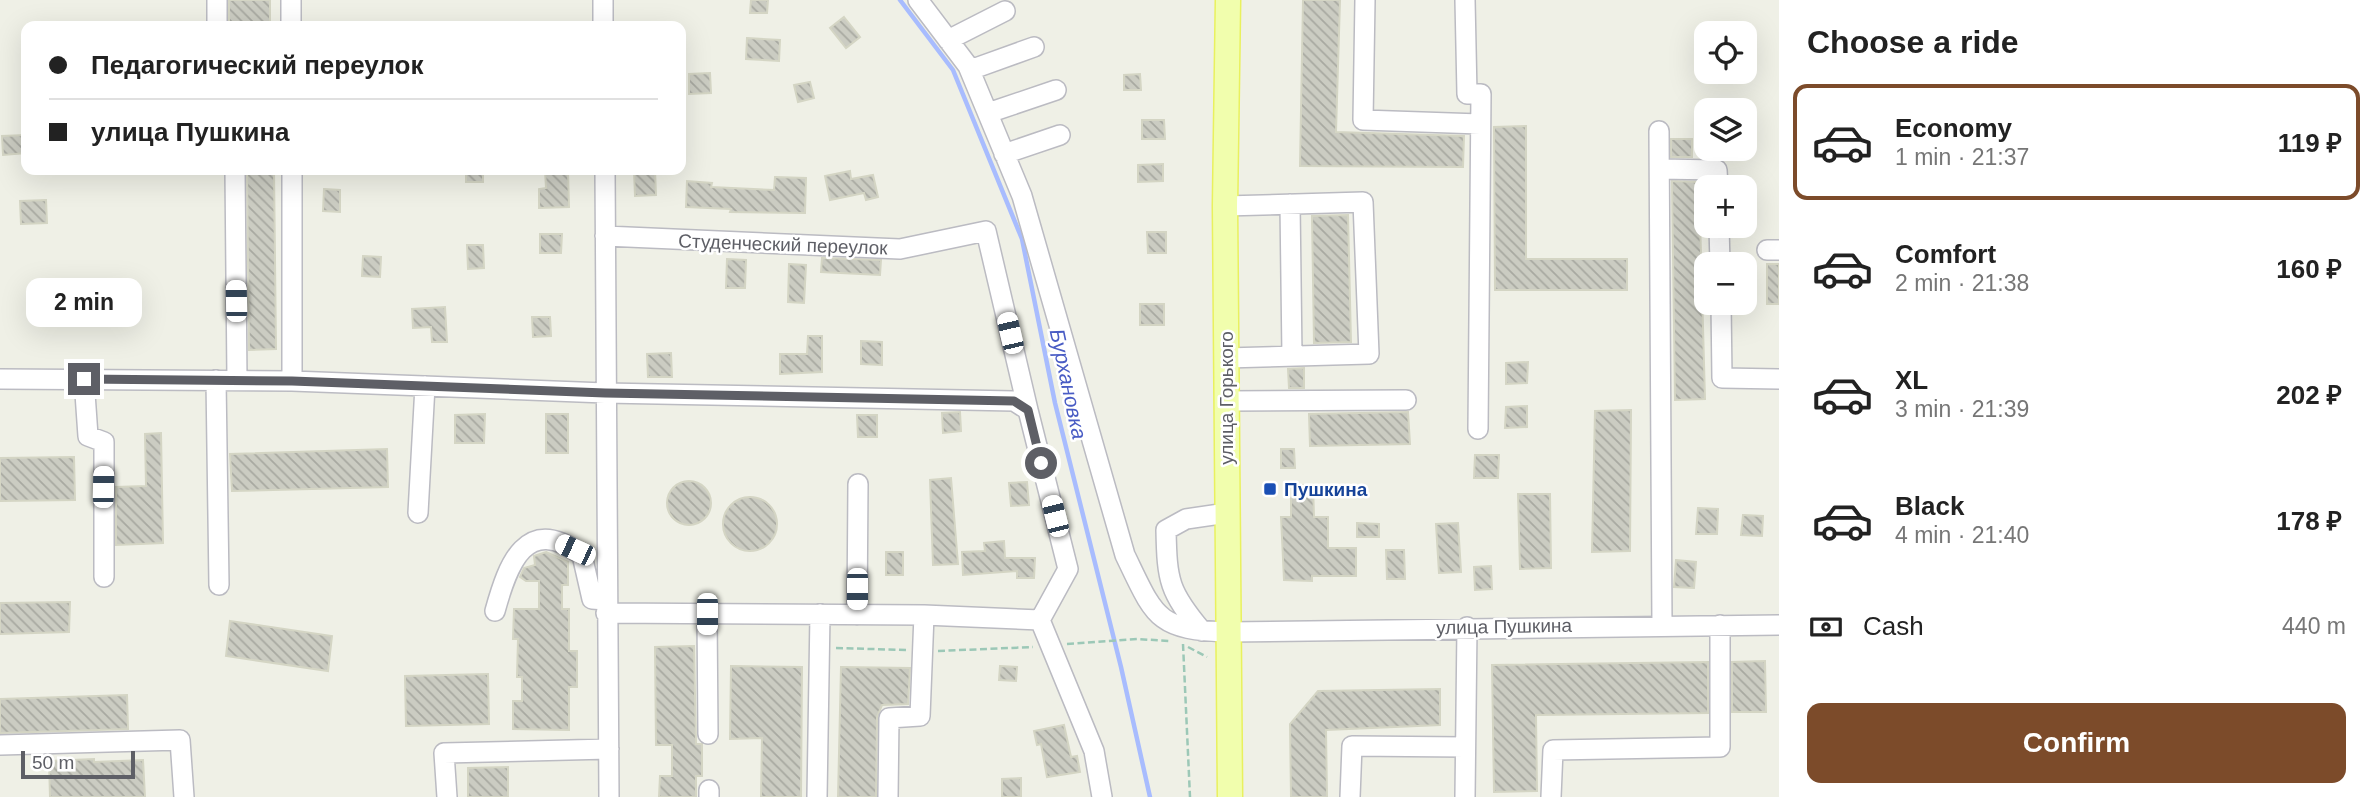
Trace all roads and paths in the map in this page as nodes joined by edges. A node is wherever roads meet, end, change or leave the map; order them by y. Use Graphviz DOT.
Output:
graph roads {
  1 [pos="216,0"];
  2 [pos="291,0"];
  3 [pos="603,0"];
  4 [pos="918,0"];
  5 [pos="1228,0"];
  6 [pos="1365,0"];
  7 [pos="1465,0"];
  8 [pos="1005,11"];
  9 [pos="217,21"];
  10 [pos="291,21"];
  11 [pos="603,21"];
  12 [pos="948,40"];
  13 [pos="1034,47"];
  14 [pos="970,70"];
  15 [pos="1056,90"];
  16 [pos="988,113"];
  17 [pos="1480,124"];
  18 [pos="1659,131"];
  19 [pos="1060,135"];
  20 [pos="1004,154"];
  21 [pos="1660,169"];
  22 [pos="235,175"];
  23 [pos="292,175"];
  24 [pos="605,175"];
  25 [pos="1717,175"];
  26 [pos="1290,204"];
  27 [pos="1224,206"];
  28 [pos="605,236"];
  29 [pos="1721,315"];
  30 [pos="1292,356"];
  31 [pos="1226,358"];
  32 [pos="0,379"];
  33 [pos="84,379"];
  34 [pos="1779,379"];
  35 [pos="216,380"];
  36 [pos="237,380"];
  37 [pos="292,381"];
  38 [pos="425,386"];
  39 [pos="605,393"];
  40 [pos="1406,400"];
  41 [pos="1226,401"];
  42 [pos="1028,410"];
  43 [pos="1478,429"];
  44 [pos="858,484"];
  45 [pos="418,513"];
  46 [pos="1227,513"];
  47 [pos="104,577"];
  48 [pos="219,585"];
  49 [pos="606,606"];
  50 [pos="495,611"];
  51 [pos="707,614"];
  52 [pos="820,614"];
  53 [pos="857,615"];
  54 [pos="924,615"];
  55 [pos="1040,620"];
  56 [pos="1662,625"];
  57 [pos="1720,625"];
  58 [pos="1779,625"];
  59 [pos="1467,627"];
  60 [pos="1202,631"];
  61 [pos="1228,632"];
  62 [pos="1170,642"];
  63 [pos="1051,645"];
  64 [pos="819,647"];
  65 [pos="922,650"];
  66 [pos="1208,657"];
  67 [pos="708,734"];
  68 [pos="0,745"];
  69 [pos="1465,747"];
  70 [pos="608,749"];
  71 [pos="184,797"];
  72 [pos="447,797"];
  73 [pos="609,797"];
  74 [pos="817,797"];
  75 [pos="888,797"];
  76 [pos="1102,797"];
  77 [pos="1190,797"];
  78 [pos="1230,797"];
  79 [pos="1350,797"];
  80 [pos="1465,797"];
  81 [pos="1551,797"];
  1 -- 9 [label="street"];
  2 -- 10 [label="street"];
  3 -- 11 [label="street"];
  4 -- 12 [label="street, улица Пушкина"];
  5 -- 27 [label="main road, улица Горького"];
  6 -- 17 [label="street"];
  7 -- 17 [label="street"];
  8 -- 12 [label="street"];
  12 -- 14 [label="street, улица Пушкина"];
  13 -- 14 [label="street"];
  14 -- 16 [label="street, улица Пушкина"];
  15 -- 16 [label="street"];
  16 -- 20 [label="street, улица Пушкина"];
  17 -- 43 [label="street"];
  18 -- 21 [label="street"];
  19 -- 20 [label="street"];
  20 -- 60 [label="street, улица Пушкина"];
  21 -- 25 [label="street"];
  21 -- 56 [label="street"];
  22 -- 36 [label="street"];
  23 -- 37 [label="street"];
  24 -- 28 [label="street"];
  26 -- 27 [label="street"];
  26 -- 30 [label="street"];
  26 -- 30 [label="street"];
  27 -- 31 [label="main road, улица Горького"];
  28 -- 39 [label="street"];
  28 -- 42 [label="street, Студенческий переулок"];
  29 -- 34 [label="street"];
  30 -- 31 [label="street"];
  31 -- 41 [label="main road, улица Горького"];
  32 -- 33 [label="street"];
  33 -- 35 [label="street"];
  33 -- 47 [label="street"];
  35 -- 36 [label="street"];
  35 -- 48 [label="street"];
  36 -- 37 [label="street"];
  37 -- 38 [label="street"];
  38 -- 39 [label="street"];
  38 -- 45 [label="street"];
  39 -- 42 [label="street"];
  39 -- 49 [label="street"];
  40 -- 41 [label="street"];
  41 -- 46 [label="main road, улица Горького"];
  42 -- 55 [label="street"];
  44 -- 53 [label="street"];
  46 -- 60 [label="street"];
  46 -- 61 [label="main road, улица Горького"];
  49 -- 50 [label="street"];
  49 -- 51 [label="street"];
  49 -- 70 [label="street"];
  51 -- 52 [label="street"];
  51 -- 67 [label="street"];
  52 -- 53 [label="street"];
  52 -- 64 [label="street"];
  53 -- 54 [label="street"];
  54 -- 55 [label="street"];
  54 -- 65 [label="street"];
  55 -- 63 [label="street"];
  56 -- 57 [label="street, улица Пушкина"];
  56 -- 59 [label="street, улица Пушкина"];
  57 -- 58 [label="street, улица Пушкина"];
  57 -- 81 [label="street"];
  59 -- 61 [label="street, улица Пушкина"];
  59 -- 69 [label="street"];
  60 -- 61 [label="street, улица Пушкина"];
  61 -- 78 [label="main road, улица Горького"];
  62 -- 63 [label="path"];
  63 -- 65 [label="path"];
  63 -- 76 [label="street"];
  64 -- 65 [label="path"];
  64 -- 74 [label="street"];
  65 -- 75 [label="street"];
  66 -- 77 [label="path"];
  68 -- 71 [label="street"];
  69 -- 79 [label="street"];
  69 -- 80 [label="street"];
  70 -- 72 [label="street"];
  70 -- 73 [label="street"];
}
